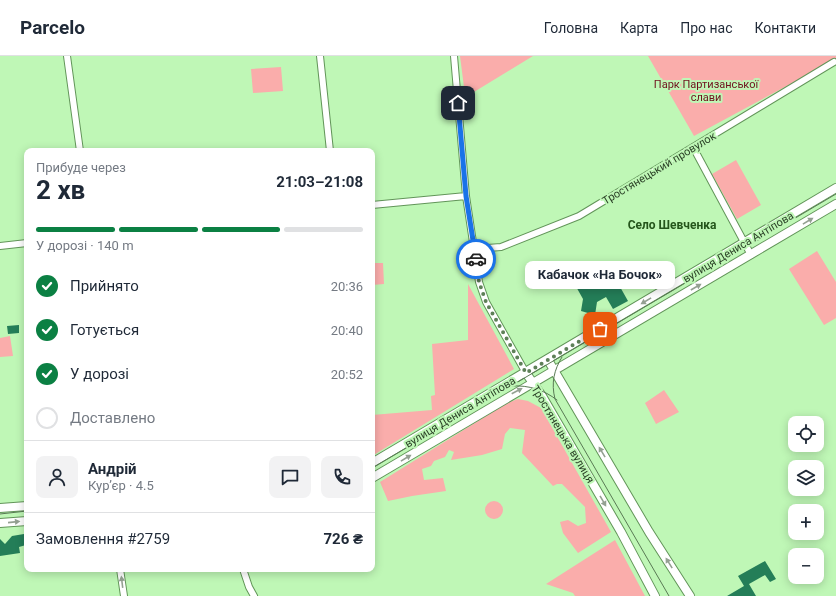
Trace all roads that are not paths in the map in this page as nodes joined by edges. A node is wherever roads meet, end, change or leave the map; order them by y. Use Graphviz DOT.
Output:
graph roads {
  1 [pos="67,56"];
  2 [pos="320,56"];
  3 [pos="454,56"];
  4 [pos="834,62"];
  5 [pos="693,147"];
  6 [pos="80,148"];
  7 [pos="330,148"];
  8 [pos="836,188"];
  9 [pos="466,196"];
  10 [pos="836,204"];
  11 [pos="375,205"];
  12 [pos="24,243"];
  13 [pos="745,243"];
  14 [pos="0,246"];
  15 [pos="474,249"];
  16 [pos="752,255"];
  17 [pos="548,360"];
  18 [pos="554,371"];
  19 [pos="526,373"];
  20 [pos="533,383"];
  21 [pos="375,461"];
  22 [pos="375,476"];
  23 [pos="24,506"];
  24 [pos="0,508"];
  25 [pos="24,520"];
  26 [pos="0,523"];
  27 [pos="120,572"];
  28 [pos="244,572"];
  29 [pos="124,596"];
  30 [pos="254,596"];
  31 [pos="655,596"];
  32 [pos="690,596"];
  1 -- 6 [label="street"];
  2 -- 7 [label="street"];
  3 -- 9 [label="street, Тростянецька вулиця"];
  4 -- 5 [label="street, Тростянецький провулок"];
  5 -- 13 [label="street"];
  5 -- 15 [label="street, Тростянецький провулок"];
  8 -- 13 [label="street, вулиця Дениса Антіпова"];
  9 -- 11 [label="street"];
  9 -- 15 [label="street, Тростянецька вулиця"];
  16 -- 10 [label="street, вулиця Дениса Антіпова, one-way"];
  12 -- 14 [label="street"];
  13 -- 16 [label="street"];
  13 -- 17 [label="street, вулиця Дениса Антіпова, one-way"];
  15 -- 19 [label="street, Тростянецька вулиця"];
  18 -- 16 [label="street, вулиця Дениса Антіпова, one-way"];
  17 -- 18 [label="street"];
  17 -- 19 [label="street, вулиця Дениса Антіпова"];
  18 -- 20 [label="street, вулиця Дениса Антіпова"];
  32 -- 18 [label="street, one-way"];
  19 -- 20 [label="street, Тростянецька вулиця"];
  19 -- 21 [label="street, вулиця Дениса Антіпова"];
  22 -- 20 [label="street, вулиця Дениса Антіпова, one-way"];
  20 -- 31 [label="street, Тростянецька вулиця, one-way"];
  23 -- 24 [label="street"];
  26 -- 25 [label="street, one-way"];
  29 -- 27 [label="street, one-way"];
  28 -- 30 [label="street"];
}
